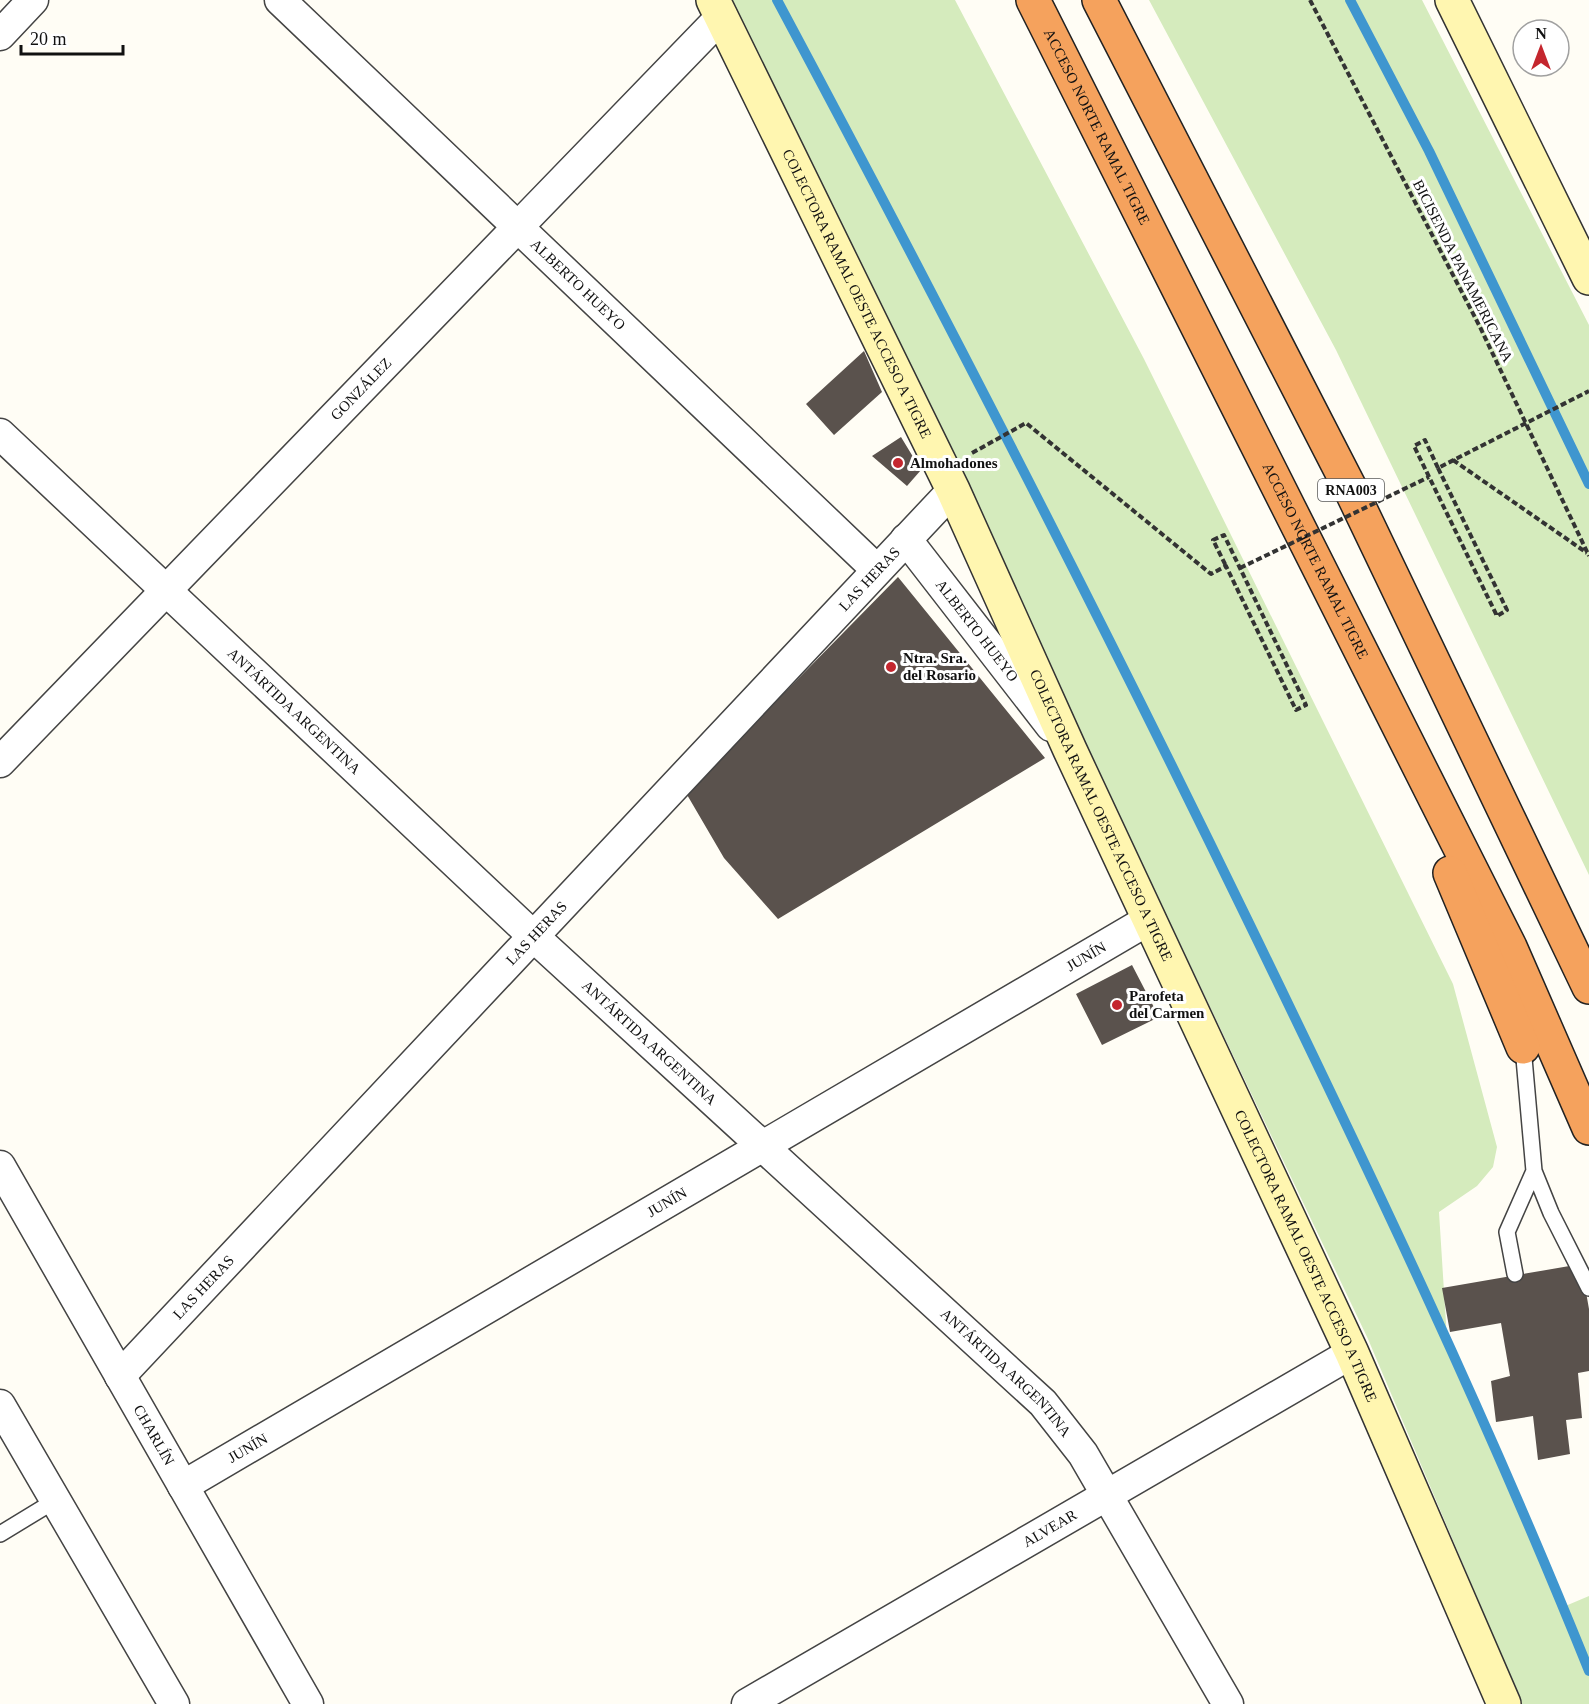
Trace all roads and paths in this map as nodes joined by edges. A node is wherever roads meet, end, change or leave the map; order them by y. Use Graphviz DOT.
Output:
graph roads {
  1 [pos="33,0"];
  2 [pos="280,0"];
  3 [pos="1033,0"];
  4 [pos="1099,0"];
  5 [pos="1310,0"];
  6 [pos="1452,0"];
  7 [pos="718,8"];
  8 [pos="0,35"];
  9 [pos="519,227"];
  10 [pos="1589,278"];
  11 [pos="1589,391"];
  12 [pos="1526,423"];
  13 [pos="0,434"];
  14 [pos="993,441"];
  15 [pos="1453,460"];
  16 [pos="1438,468"];
  17 [pos="1429,477"];
  18 [pos="953,490"];
  19 [pos="906,538"];
  20 [pos="1588,555"];
  21 [pos="1317,565"];
  22 [pos="1226,566"];
  23 [pos="1240,567"];
  24 [pos="877,570"];
  25 [pos="166,590"];
  26 [pos="1070,750"];
  27 [pos="0,762"];
  28 [pos="1150,919"];
  29 [pos="1565,934"];
  30 [pos="533,936"];
  31 [pos="1589,969"];
  32 [pos="1589,987"];
  33 [pos="1523,1047"];
  34 [pos="1589,1128"];
  35 [pos="762,1146"];
  36 [pos="0,1166"];
  37 [pos="1534,1171"];
  38 [pos="1515,1274"];
  39 [pos="1589,1288"];
  40 [pos="1352,1353"];
  41 [pos="120,1376"];
  42 [pos="0,1405"];
  43 [pos="183,1486"];
  44 [pos="1107,1495"];
  45 [pos="56,1500"];
  46 [pos="0,1534"];
  47 [pos="174,1704"];
  48 [pos="308,1704"];
  49 [pos="747,1704"];
  50 [pos="1228,1704"];
  51 [pos="1504,1704"];
  1 -- 8 [label="street"];
  2 -- 9 [label="street, ALBERTO HUEYO"];
  3 -- 21 [label="highway, ACCESO NORTE RAMAL TIGRE"];
  4 -- 29 [label="highway, RNA003"];
  5 -- 12 [label="path, BICISENDA PANAMERICANA"];
  6 -- 10 [label="street"];
  7 -- 9 [label="street, GONZÁLEZ"];
  7 -- 18 [label="street, COLECTORA RAMAL OESTE ACCESO A TIGRE"];
  9 -- 24 [label="street, ALBERTO HUEYO"];
  9 -- 25 [label="street, GONZÁLEZ"];
  11 -- 12 [label="path"];
  12 -- 15 [label="path"];
  12 -- 20 [label="path, BICISENDA PANAMERICANA"];
  13 -- 25 [label="street, ANTÁRTIDA ARGENTINA"];
  14 -- 22 [label="path"];
  15 -- 16 [label="path"];
  15 -- 20 [label="path"];
  16 -- 17 [label="path"];
  16 -- 17 [label="path"];
  17 -- 23 [label="path, bridge"];
  18 -- 19 [label="street, LAS HERAS"];
  18 -- 26 [label="street, COLECTORA RAMAL OESTE ACCESO A TIGRE"];
  19 -- 24 [label="street, LAS HERAS"];
  19 -- 26 [label="street, ALBERTO HUEYO"];
  21 -- 33 [label="highway"];
  21 -- 34 [label="highway, ACCESO NORTE RAMAL TIGRE"];
  22 -- 23 [label="path"];
  22 -- 23 [label="path"];
  24 -- 30 [label="street, LAS HERAS"];
  25 -- 27 [label="street, GONZÁLEZ"];
  25 -- 30 [label="street, ANTÁRTIDA ARGENTINA"];
  26 -- 28 [label="street, COLECTORA RAMAL OESTE ACCESO A TIGRE"];
  28 -- 35 [label="street, JUNÍN"];
  28 -- 40 [label="street, COLECTORA RAMAL OESTE ACCESO A TIGRE"];
  29 -- 31 [label="highway"];
  29 -- 32 [label="highway, RNA003"];
  30 -- 35 [label="street, ANTÁRTIDA ARGENTINA"];
  30 -- 41 [label="street, LAS HERAS"];
  33 -- 37 [label="lane"];
  35 -- 43 [label="street, JUNÍN"];
  35 -- 44 [label="street, ANTÁRTIDA ARGENTINA"];
  36 -- 41 [label="street, CHARLÍN"];
  37 -- 38 [label="lane"];
  37 -- 39 [label="lane"];
  40 -- 44 [label="street, ALVEAR"];
  40 -- 51 [label="street, COLECTORA RAMAL OESTE ACCESO A TIGRE"];
  41 -- 43 [label="street, CHARLÍN"];
  42 -- 45 [label="street"];
  43 -- 48 [label="street, CHARLÍN"];
  44 -- 49 [label="street, ALVEAR"];
  44 -- 50 [label="street, ANTÁRTIDA ARGENTINA"];
  45 -- 46 [label="lane"];
  45 -- 47 [label="street"];
}
